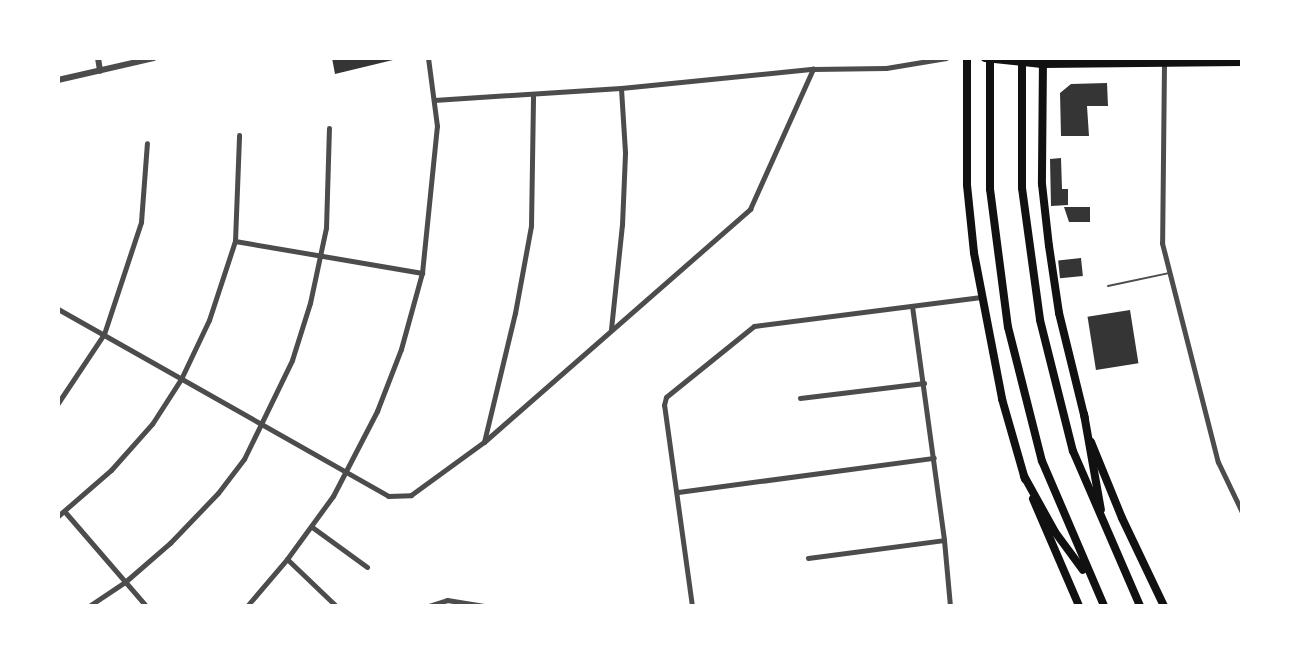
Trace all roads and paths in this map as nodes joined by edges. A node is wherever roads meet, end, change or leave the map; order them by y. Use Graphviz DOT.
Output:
graph roads {
  1 [pos="98,58"];
  2 [pos="154,58"];
  3 [pos="428,58"];
  4 [pos="946,58"];
  5 [pos="967,58"];
  6 [pos="988,59"];
  7 [pos="1022,61"];
  8 [pos="1042,61"];
  9 [pos="122,62"];
  10 [pos="1242,62"];
  11 [pos="1164,63"];
  12 [pos="813,69"];
  13 [pos="100,71"];
  14 [pos="58,80"];
  15 [pos="621,88"];
  16 [pos="532,95"];
  17 [pos="434,100"];
  18 [pos="329,128"];
  19 [pos="239,135"];
  20 [pos="1241,135"];
  21 [pos="147,143"];
  22 [pos="1241,201"];
  23 [pos="235,241"];
  24 [pos="321,258"];
  25 [pos="422,273"];
  26 [pos="1169,273"];
  27 [pos="1108,286"];
  28 [pos="981,297"];
  29 [pos="912,306"];
  30 [pos="58,309"];
  31 [pos="611,330"];
  32 [pos="104,334"];
  33 [pos="181,379"];
  34 [pos="924,383"];
  35 [pos="800,398"];
  36 [pos="58,403"];
  37 [pos="1084,414"];
  38 [pos="261,424"];
  39 [pos="484,442"];
  40 [pos="934,458"];
  41 [pos="348,470"];
  42 [pos="1024,476"];
  43 [pos="678,492"];
  44 [pos="65,512"];
  45 [pos="1242,512"];
  46 [pos="58,516"];
  47 [pos="312,527"];
  48 [pos="1104,529"];
  49 [pos="944,540"];
  50 [pos="808,558"];
  51 [pos="287,559"];
  52 [pos="367,567"];
  53 [pos="125,582"];
  54 [pos="1094,584"];
  55 [pos="251,604"];
  56 [pos="90,606"];
  57 [pos="146,606"];
  58 [pos="336,606"];
  59 [pos="429,606"];
  60 [pos="483,606"];
  61 [pos="692,606"];
  62 [pos="950,606"];
  63 [pos="1079,606"];
  64 [pos="1104,606"];
  65 [pos="1140,606"];
  66 [pos="1164,606"];
  1 -- 13 [label="street"];
  2 -- 9 [label="street"];
  3 -- 17 [label="street"];
  4 -- 12 [label="street"];
  5 -- 28 [label="main road"];
  6 -- 7 [label="main road"];
  6 -- 54 [label="highway"];
  7 -- 8 [label="main road"];
  7 -- 48 [label="highway"];
  8 -- 11 [label="main road"];
  8 -- 37 [label="main road"];
  9 -- 13 [label="street"];
  10 -- 11 [label="main road"];
  11 -- 26 [label="street"];
  12 -- 15 [label="street"];
  12 -- 31 [label="street"];
  13 -- 14 [label="street"];
  15 -- 16 [label="street"];
  15 -- 31 [label="street"];
  16 -- 17 [label="street"];
  16 -- 39 [label="street"];
  17 -- 25 [label="street"];
  18 -- 24 [label="street"];
  19 -- 23 [label="street"];
  20 -- 22 [label="street"];
  21 -- 32 [label="street"];
  23 -- 24 [label="street"];
  23 -- 33 [label="street"];
  24 -- 25 [label="street"];
  24 -- 38 [label="street"];
  25 -- 41 [label="street"];
  26 -- 27 [label="lane"];
  26 -- 45 [label="street"];
  28 -- 29 [label="street"];
  28 -- 42 [label="main road"];
  29 -- 34 [label="street"];
  29 -- 43 [label="street"];
  30 -- 32 [label="street"];
  31 -- 39 [label="street"];
  32 -- 33 [label="street"];
  32 -- 36 [label="street"];
  33 -- 38 [label="street"];
  33 -- 44 [label="street"];
  34 -- 35 [label="street"];
  34 -- 40 [label="street"];
  37 -- 48 [label="highway"];
  37 -- 66 [label="main road"];
  38 -- 41 [label="street"];
  38 -- 53 [label="street"];
  39 -- 41 [label="street"];
  40 -- 43 [label="street"];
  40 -- 49 [label="street"];
  41 -- 47 [label="street"];
  42 -- 54 [label="highway"];
  42 -- 63 [label="main road"];
  43 -- 61 [label="street"];
  44 -- 46 [label="street"];
  44 -- 53 [label="street"];
  47 -- 51 [label="street"];
  47 -- 52 [label="street"];
  48 -- 65 [label="highway"];
  49 -- 50 [label="street"];
  49 -- 62 [label="street"];
  51 -- 55 [label="street"];
  51 -- 58 [label="street"];
  53 -- 56 [label="street"];
  53 -- 57 [label="street"];
  54 -- 64 [label="highway"];
  59 -- 60 [label="street"];
}
